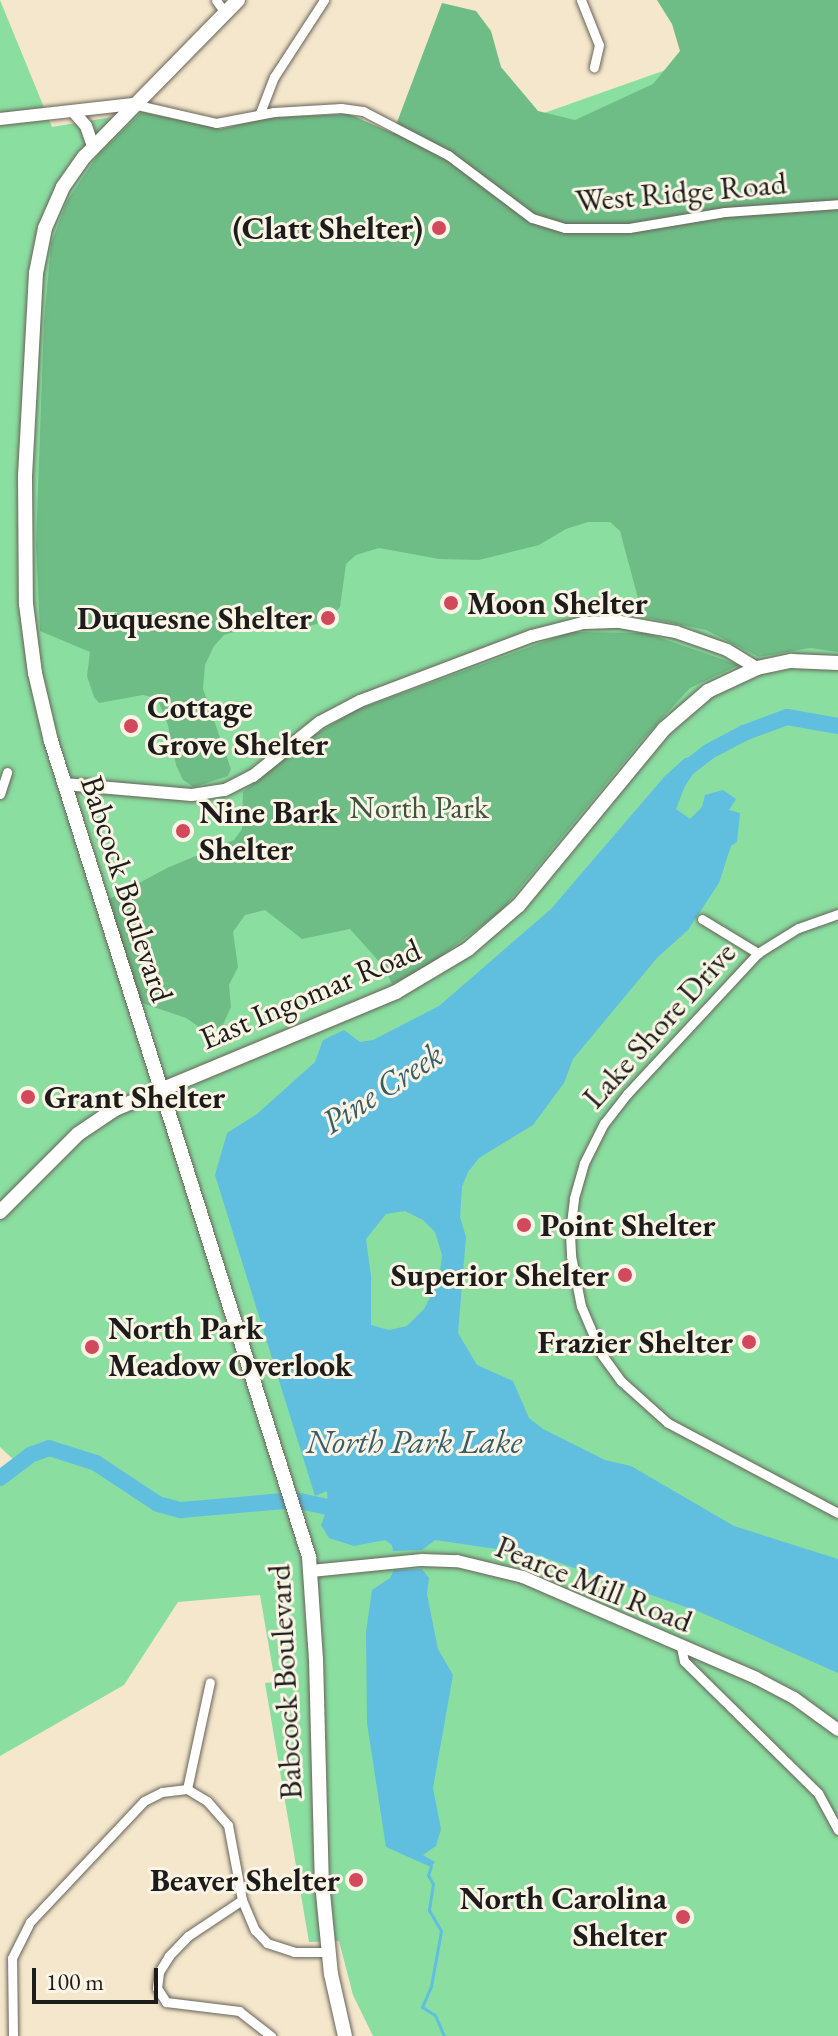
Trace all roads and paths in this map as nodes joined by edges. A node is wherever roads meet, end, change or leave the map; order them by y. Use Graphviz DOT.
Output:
graph roads {
  1 [pos="216,0"];
  2 [pos="324,0"];
  3 [pos="581,0"];
  4 [pos="232,4"];
  5 [pos="594,67"];
  6 [pos="133,104"];
  7 [pos="73,111"];
  8 [pos="260,113"];
  9 [pos="0,119"];
  10 [pos="93,146"];
  11 [pos="838,204"];
  12 [pos="838,663"];
  13 [pos="757,668"];
  14 [pos="7,772"];
  15 [pos="64,784"];
  16 [pos="0,794"];
  17 [pos="838,914"];
  18 [pos="702,919"];
  19 [pos="758,953"];
  20 [pos="161,1089"];
  21 [pos="0,1212"];
  22 [pos="838,1513"];
  23 [pos="311,1571"];
  24 [pos="681,1647"];
  25 [pos="210,1682"];
  26 [pos="838,1730"];
  27 [pos="187,1789"];
  28 [pos="838,1830"];
  29 [pos="242,1900"];
  30 [pos="328,1952"];
  31 [pos="6,1985"];
  32 [pos="13,2036"];
  33 [pos="271,2036"];
  34 [pos="345,2036"];
  1 -- 4 [label="street"];
  2 -- 8 [label="street"];
  3 -- 5 [label="street"];
  4 -- 6 [label="main road, Babcock Boulevard"];
  6 -- 7 [label="street"];
  6 -- 8 [label="street, West Ridge Road"];
  6 -- 10 [label="main road, Babcock Boulevard"];
  7 -- 9 [label="street"];
  7 -- 10 [label="street"];
  8 -- 11 [label="street, West Ridge Road"];
  10 -- 15 [label="main road, Babcock Boulevard"];
  12 -- 13 [label="main road, East Ingomar Road"];
  13 -- 15 [label="street"];
  13 -- 20 [label="main road, East Ingomar Road"];
  14 -- 16 [label="street"];
  15 -- 20 [label="main road, Babcock Boulevard"];
  17 -- 19 [label="street, Lake Shore Drive"];
  18 -- 19 [label="street"];
  19 -- 22 [label="street, Lake Shore Drive"];
  20 -- 21 [label="main road, East Ingomar Road"];
  20 -- 23 [label="main road, Babcock Boulevard"];
  23 -- 24 [label="street, Pearce Mill Road"];
  23 -- 30 [label="main road, Babcock Boulevard"];
  24 -- 26 [label="street, Pearce Mill Road"];
  24 -- 28 [label="street"];
  25 -- 27 [label="street"];
  27 -- 29 [label="street"];
  27 -- 31 [label="street"];
  29 -- 30 [label="street"];
  29 -- 33 [label="street"];
  30 -- 34 [label="main road, Babcock Boulevard"];
  31 -- 32 [label="street"];
}
